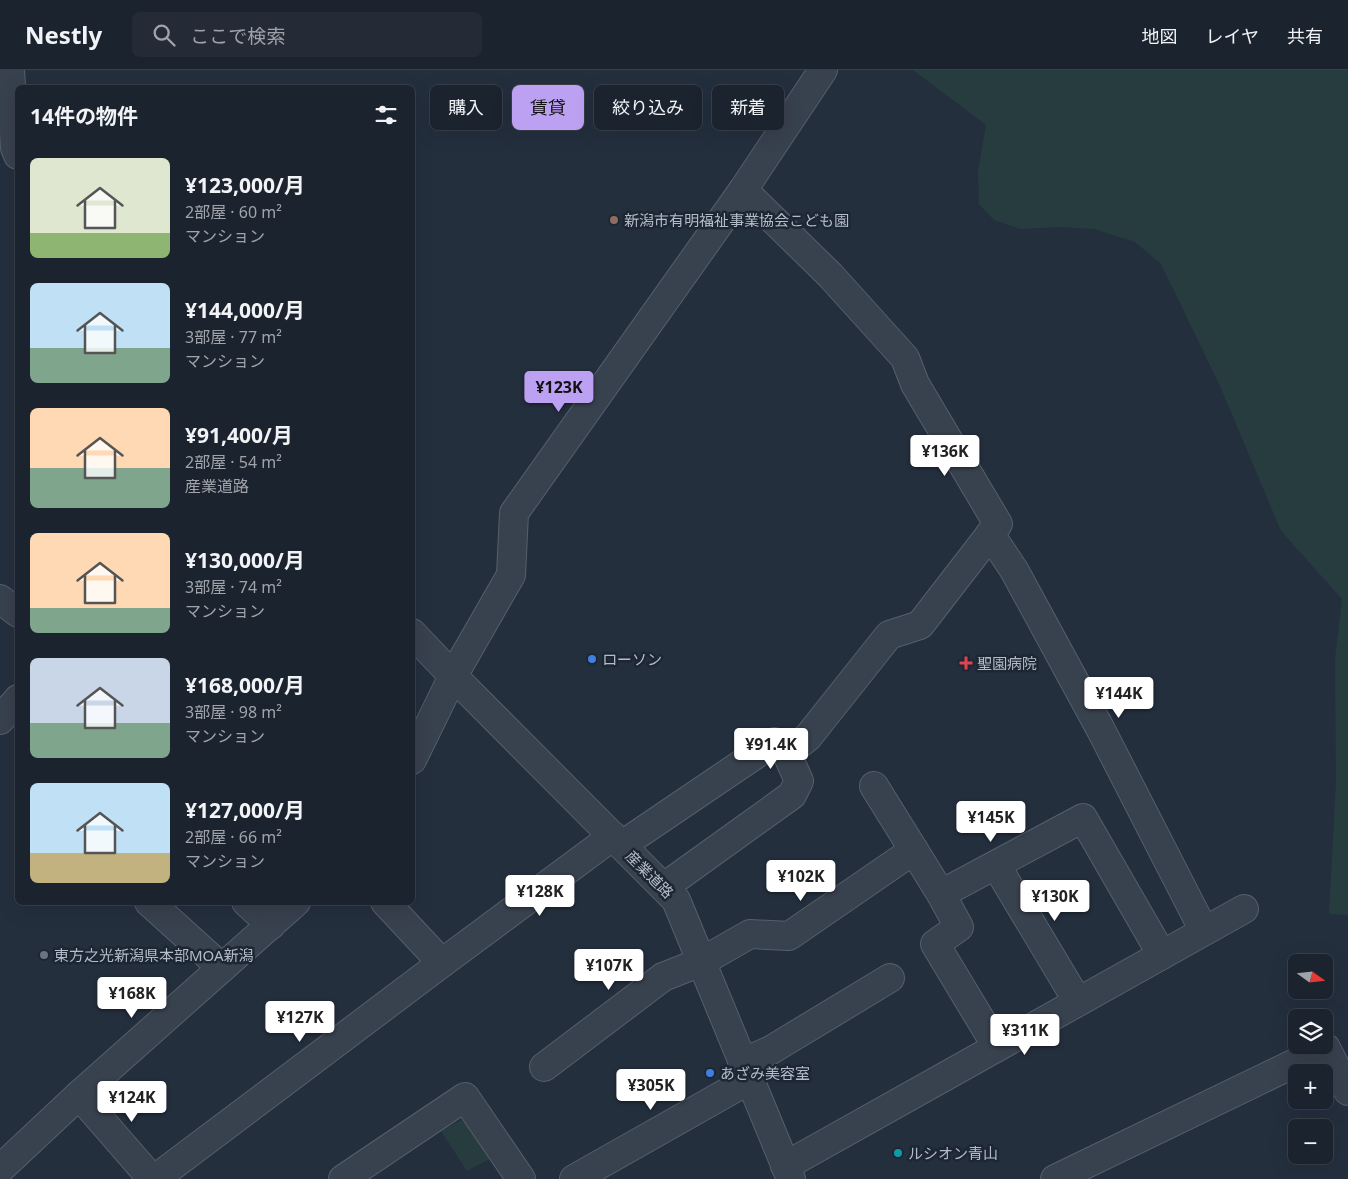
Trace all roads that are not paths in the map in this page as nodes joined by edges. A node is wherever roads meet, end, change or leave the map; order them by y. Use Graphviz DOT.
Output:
graph roads {
  1 [pos="10,70"];
  2 [pos="823,70"];
  3 [pos="15,148"];
  4 [pos="743,190"];
  5 [pos="990,534"];
  6 [pos="0,599"];
  7 [pos="15,611"];
  8 [pos="415,636"];
  9 [pos="453,676"];
  10 [pos="15,702"];
  11 [pos="0,720"];
  12 [pos="415,754"];
  13 [pos="787,754"];
  14 [pos="874,786"];
  15 [pos="617,841"];
  16 [pos="914,850"];
  17 [pos="996,864"];
  18 [pos="664,887"];
  19 [pos="940,894"];
  20 [pos="152,905"];
  21 [pos="249,905"];
  22 [pos="293,905"];
  23 [pos="388,905"];
  24 [pos="1244,909"];
  25 [pos="270,925"];
  26 [pos="1204,931"];
  27 [pos="1162,955"];
  28 [pos="701,962"];
  29 [pos="442,963"];
  30 [pos="222,968"];
  31 [pos="890,978"];
  32 [pos="1078,1002"];
  33 [pos="997,1047"];
  34 [pos="544,1067"];
  35 [pos="746,1072"];
  36 [pos="1348,1091"];
  37 [pos="79,1095"];
  38 [pos="0,1170"];
  39 [pos="788,1172"];
  40 [pos="154,1179"];
  41 [pos="343,1179"];
  42 [pos="521,1179"];
  43 [pos="574,1179"];
  44 [pos="1055,1179"];
  1 -- 3 [label="street"];
  2 -- 4 [label="street"];
  4 -- 5 [label="street"];
  4 -- 9 [label="street"];
  5 -- 13 [label="street"];
  5 -- 26 [label="street"];
  6 -- 7 [label="street"];
  8 -- 9 [label="street, 産業道路"];
  9 -- 12 [label="street"];
  9 -- 15 [label="street, 産業道路"];
  10 -- 11 [label="street"];
  13 -- 15 [label="street"];
  13 -- 18 [label="street"];
  14 -- 16 [label="street"];
  15 -- 18 [label="street, 産業道路"];
  15 -- 29 [label="street"];
  16 -- 19 [label="street"];
  16 -- 28 [label="street"];
  17 -- 19 [label="street"];
  17 -- 27 [label="street"];
  17 -- 32 [label="street"];
  18 -- 28 [label="street, 産業道路"];
  19 -- 33 [label="street"];
  20 -- 30 [label="street"];
  21 -- 25 [label="street"];
  22 -- 25 [label="street"];
  23 -- 29 [label="street"];
  24 -- 26 [label="street"];
  25 -- 30 [label="street"];
  26 -- 27 [label="street"];
  27 -- 32 [label="street"];
  28 -- 34 [label="street"];
  28 -- 35 [label="street, 産業道路"];
  29 -- 40 [label="street"];
  30 -- 37 [label="street"];
  31 -- 35 [label="street"];
  32 -- 33 [label="street"];
  33 -- 39 [label="street"];
  35 -- 39 [label="street, 産業道路"];
  35 -- 43 [label="street"];
  36 -- 44 [label="street"];
  37 -- 38 [label="street"];
  37 -- 40 [label="street"];
  41 -- 42 [label="street"];
}
